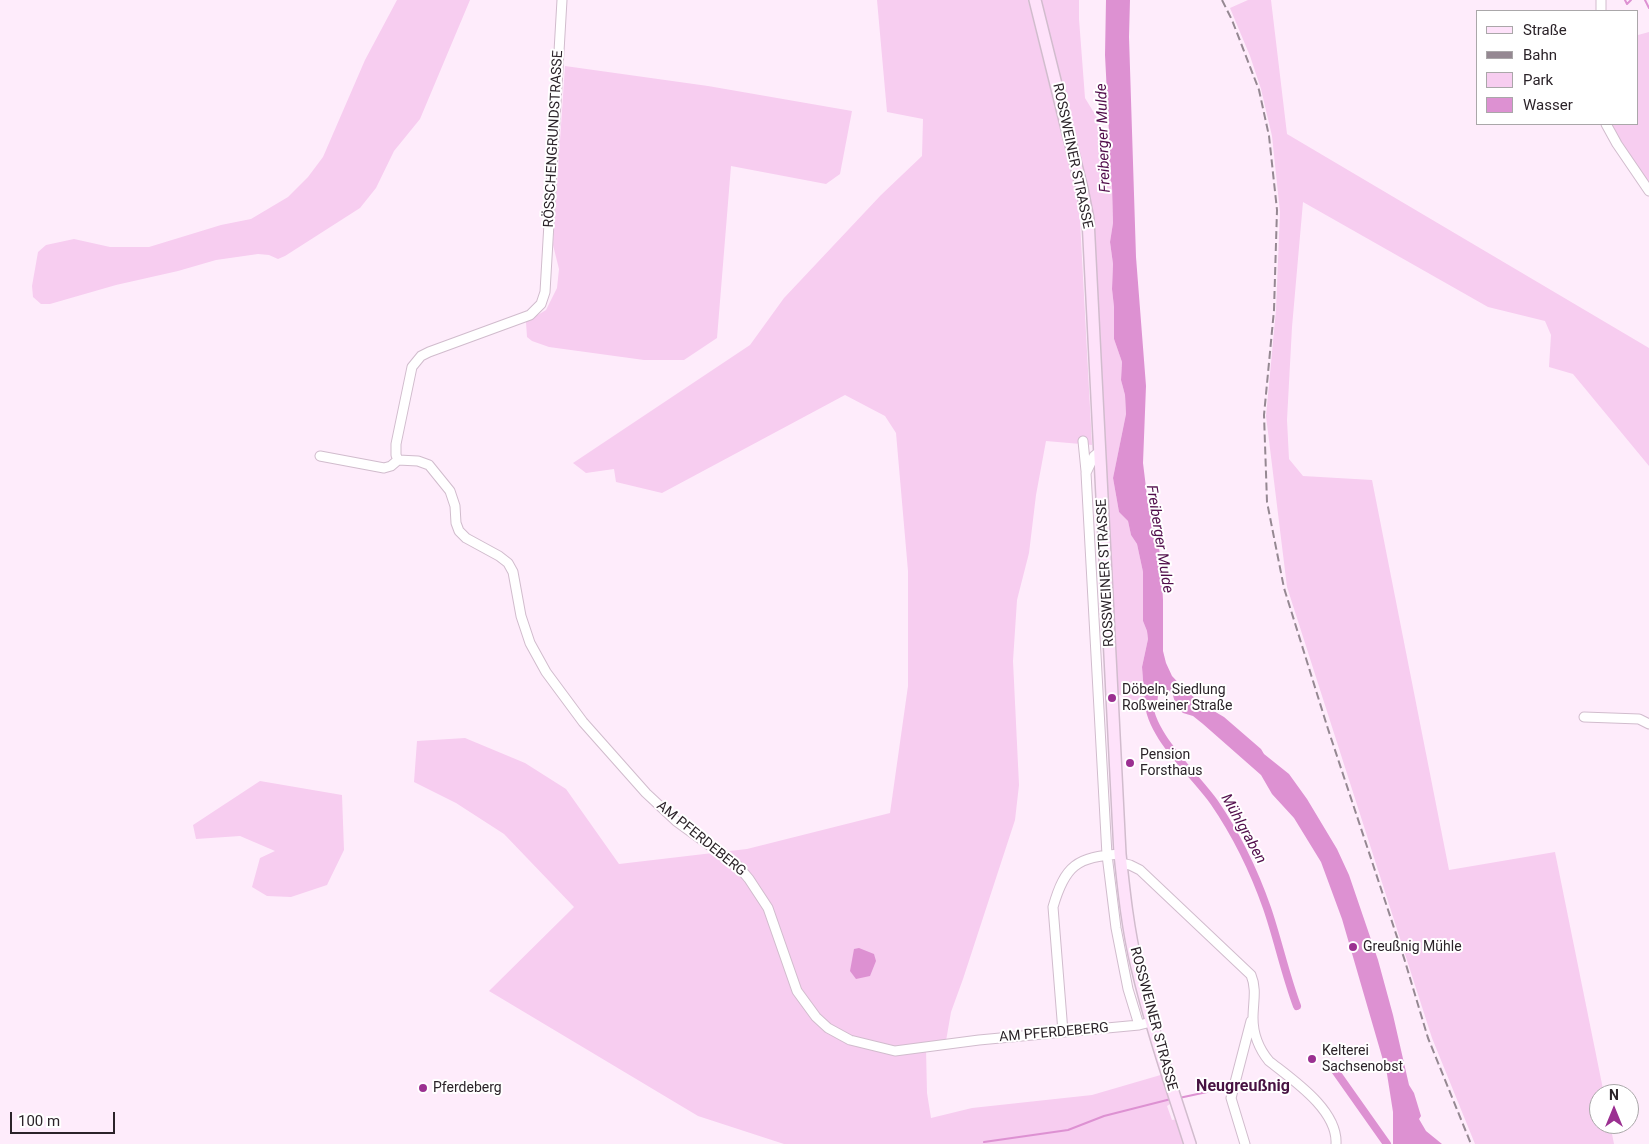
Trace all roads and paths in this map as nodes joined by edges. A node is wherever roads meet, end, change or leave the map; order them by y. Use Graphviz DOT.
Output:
graph roads {
  1 [pos="562,0"];
  2 [pos="1035,0"];
  3 [pos="1606,125"];
  4 [pos="1649,191"];
  5 [pos="1083,441"];
  6 [pos="1099,452"];
  7 [pos="320,456"];
  8 [pos="398,460"];
  9 [pos="1086,474"];
  10 [pos="1584,717"];
  11 [pos="1113,720"];
  12 [pos="1099,721"];
  13 [pos="1649,724"];
  14 [pos="1103,795"];
  15 [pos="1117,795"];
  16 [pos="1107,855"];
  17 [pos="1120,858"];
  18 [pos="1253,1016"];
  19 [pos="1151,1022"];
  20 [pos="1139,1025"];
  21 [pos="1063,1032"];
  22 [pos="1190,1144"];
  23 [pos="1245,1144"];
  24 [pos="1336,1144"];
  1 -- 8 [label="street, RÖSSCHENGRUNDSTRASSE"];
  2 -- 6 [label="main road, ROSSWEINER STRASSE"];
  3 -- 4 [label="street"];
  5 -- 9 [label="street"];
  6 -- 9 [label="street"];
  6 -- 11 [label="main road, ROSSWEINER STRASSE"];
  7 -- 8 [label="street"];
  8 -- 21 [label="street, AM PFERDEBERG"];
  9 -- 12 [label="street"];
  10 -- 13 [label="street"];
  11 -- 12 [label="street"];
  11 -- 15 [label="main road, ROSSWEINER STRASSE"];
  12 -- 14 [label="street"];
  14 -- 15 [label="street"];
  14 -- 16 [label="street"];
  15 -- 17 [label="main road, ROSSWEINER STRASSE"];
  16 -- 17 [label="street"];
  16 -- 20 [label="street"];
  16 -- 21 [label="street"];
  17 -- 18 [label="street"];
  17 -- 19 [label="main road, ROSSWEINER STRASSE"];
  18 -- 23 [label="street"];
  18 -- 24 [label="street"];
  19 -- 20 [label="street, AM PFERDEBERG"];
  19 -- 22 [label="main road, ROSSWEINER STRASSE"];
  20 -- 21 [label="street, AM PFERDEBERG"];
}
